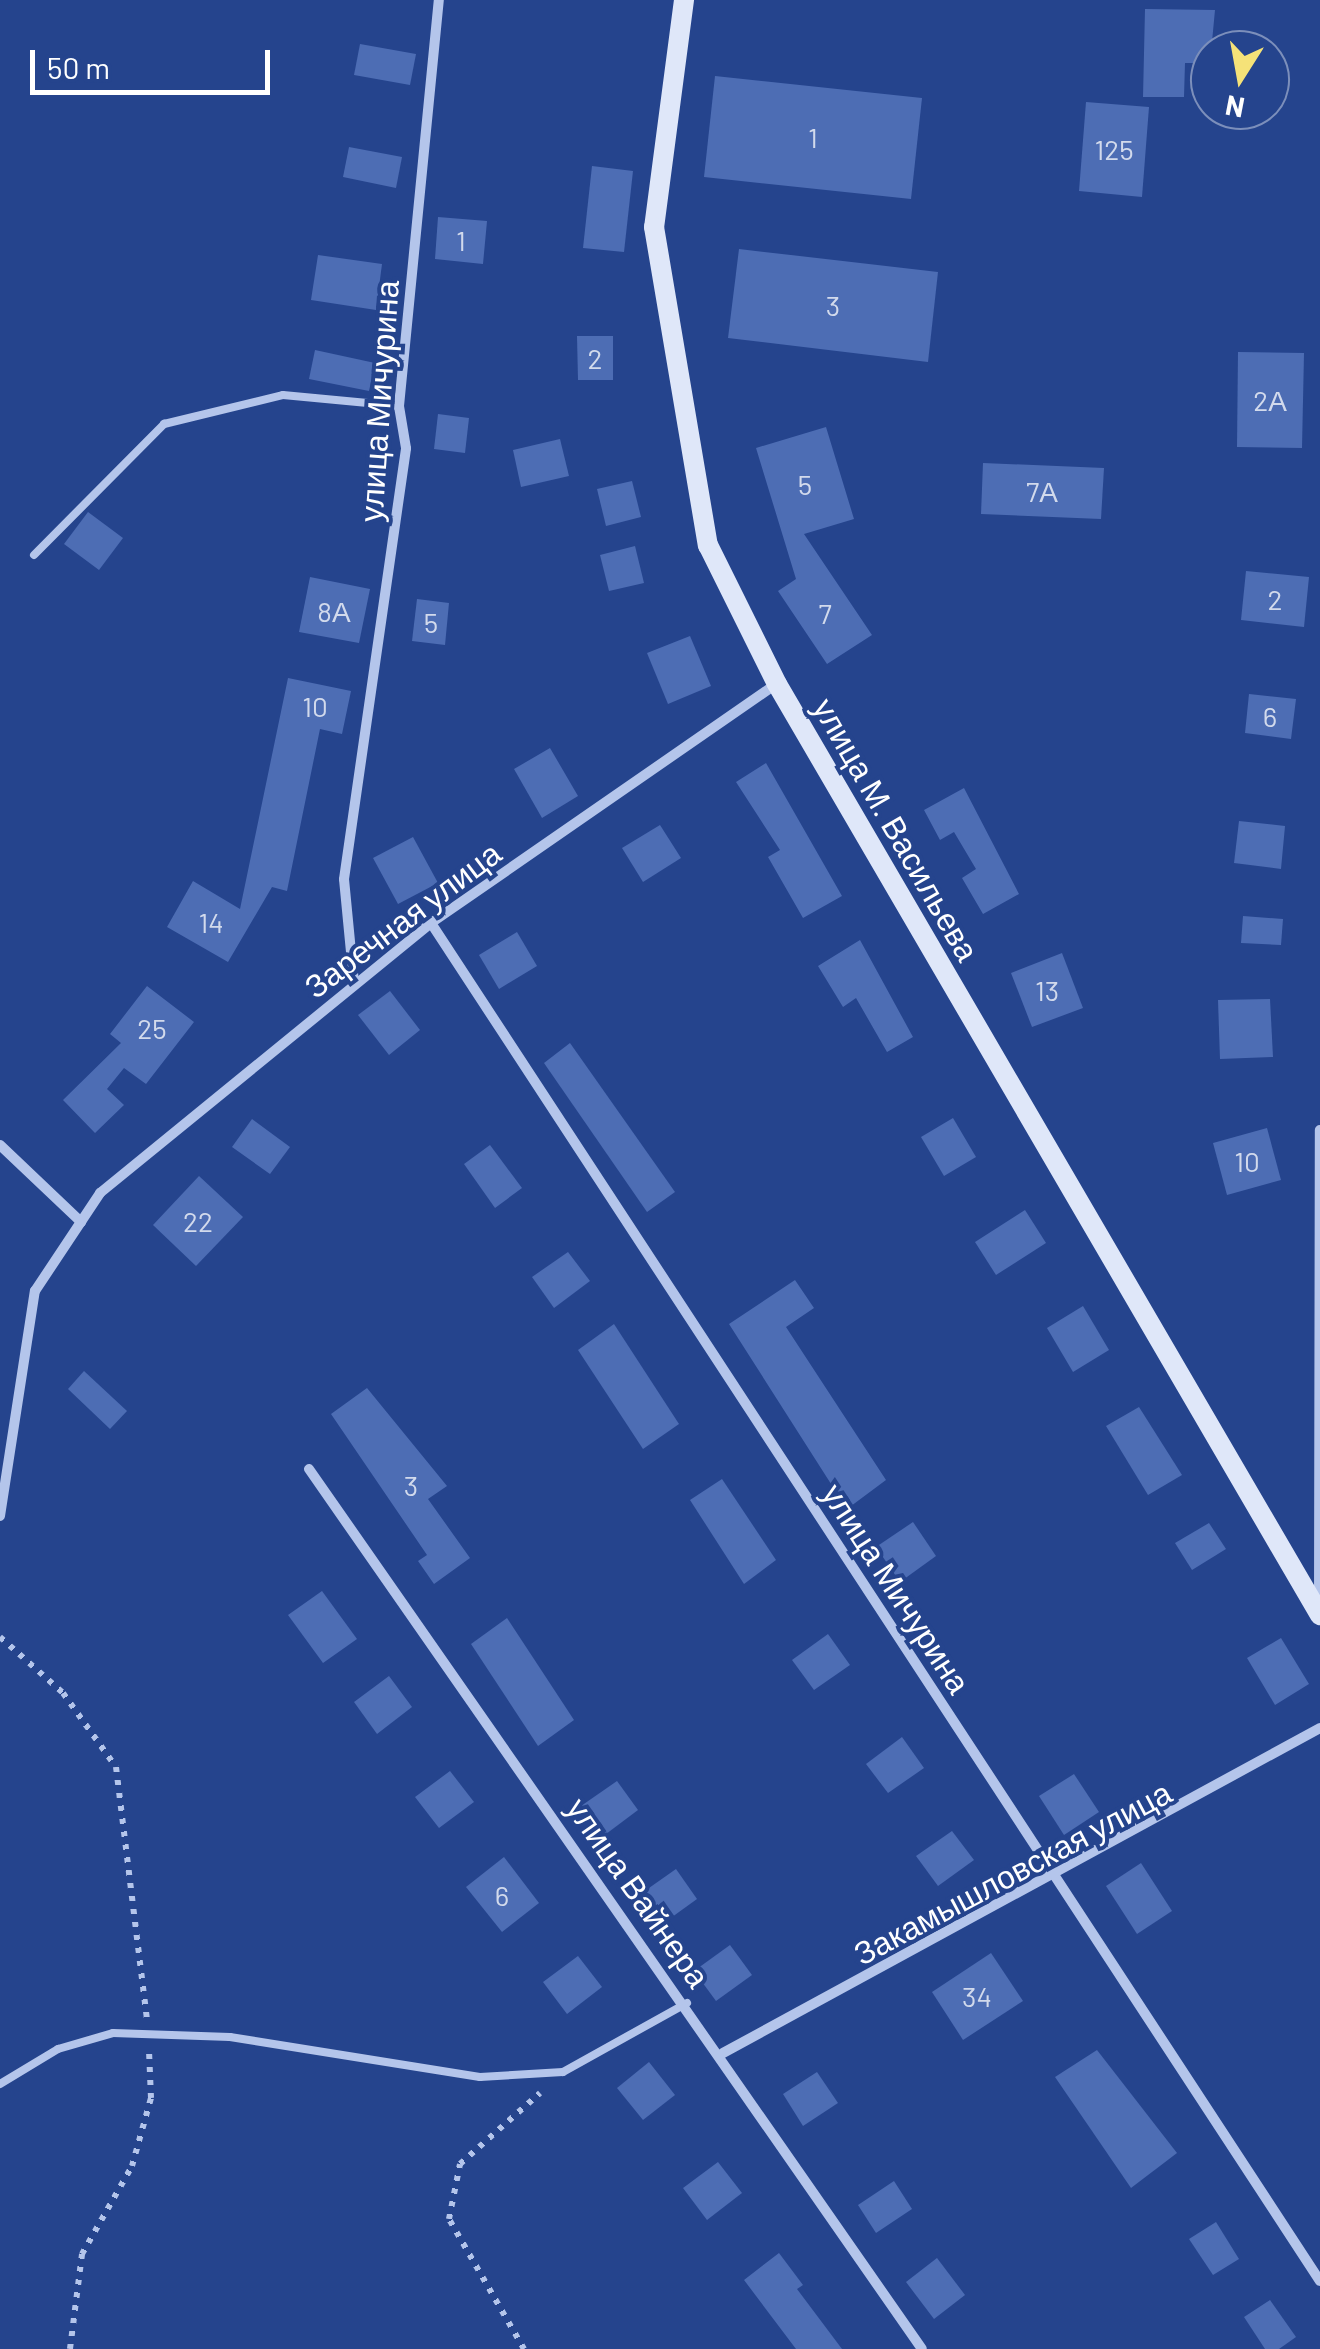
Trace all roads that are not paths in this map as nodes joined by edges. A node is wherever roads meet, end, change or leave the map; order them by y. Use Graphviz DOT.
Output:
graph roads {
  1 [pos="439,0"];
  2 [pos="684,0"];
  3 [pos="399,406"];
  4 [pos="34,555"];
  5 [pos="777,684"];
  6 [pos="432,923"];
  7 [pos="354,982"];
  8 [pos="1320,1130"];
  9 [pos="0,1144"];
  10 [pos="81,1222"];
  11 [pos="309,1469"];
  12 [pos="0,1516"];
  13 [pos="1320,1614"];
  14 [pos="1320,1728"];
  15 [pos="1056,1876"];
  16 [pos="687,2003"];
  17 [pos="723,2053"];
  18 [pos="0,2084"];
  19 [pos="1320,2280"];
  20 [pos="922,2349"];
  1 -- 3 [label="street, улица Мичурина"];
  2 -- 5 [label="street, улица М. Васильева"];
  3 -- 4 [label="lane"];
  3 -- 7 [label="street, улица Мичурина"];
  5 -- 6 [label="street, Заречная улица"];
  5 -- 13 [label="street, улица М. Васильева"];
  6 -- 7 [label="street, Заречная улица"];
  6 -- 15 [label="street, улица Мичурина"];
  7 -- 10 [label="street, Заречная улица"];
  8 -- 13 [label="street"];
  9 -- 10 [label="street"];
  10 -- 12 [label="street, Заречная улица"];
  11 -- 16 [label="street, улица Вайнера"];
  14 -- 15 [label="street, Закамышловская улица"];
  15 -- 17 [label="street, Закамышловская улица"];
  15 -- 19 [label="street, улица Мичурина"];
  16 -- 17 [label="street, улица Вайнера"];
  16 -- 18 [label="lane"];
  17 -- 20 [label="street, улица Вайнера"];
}
